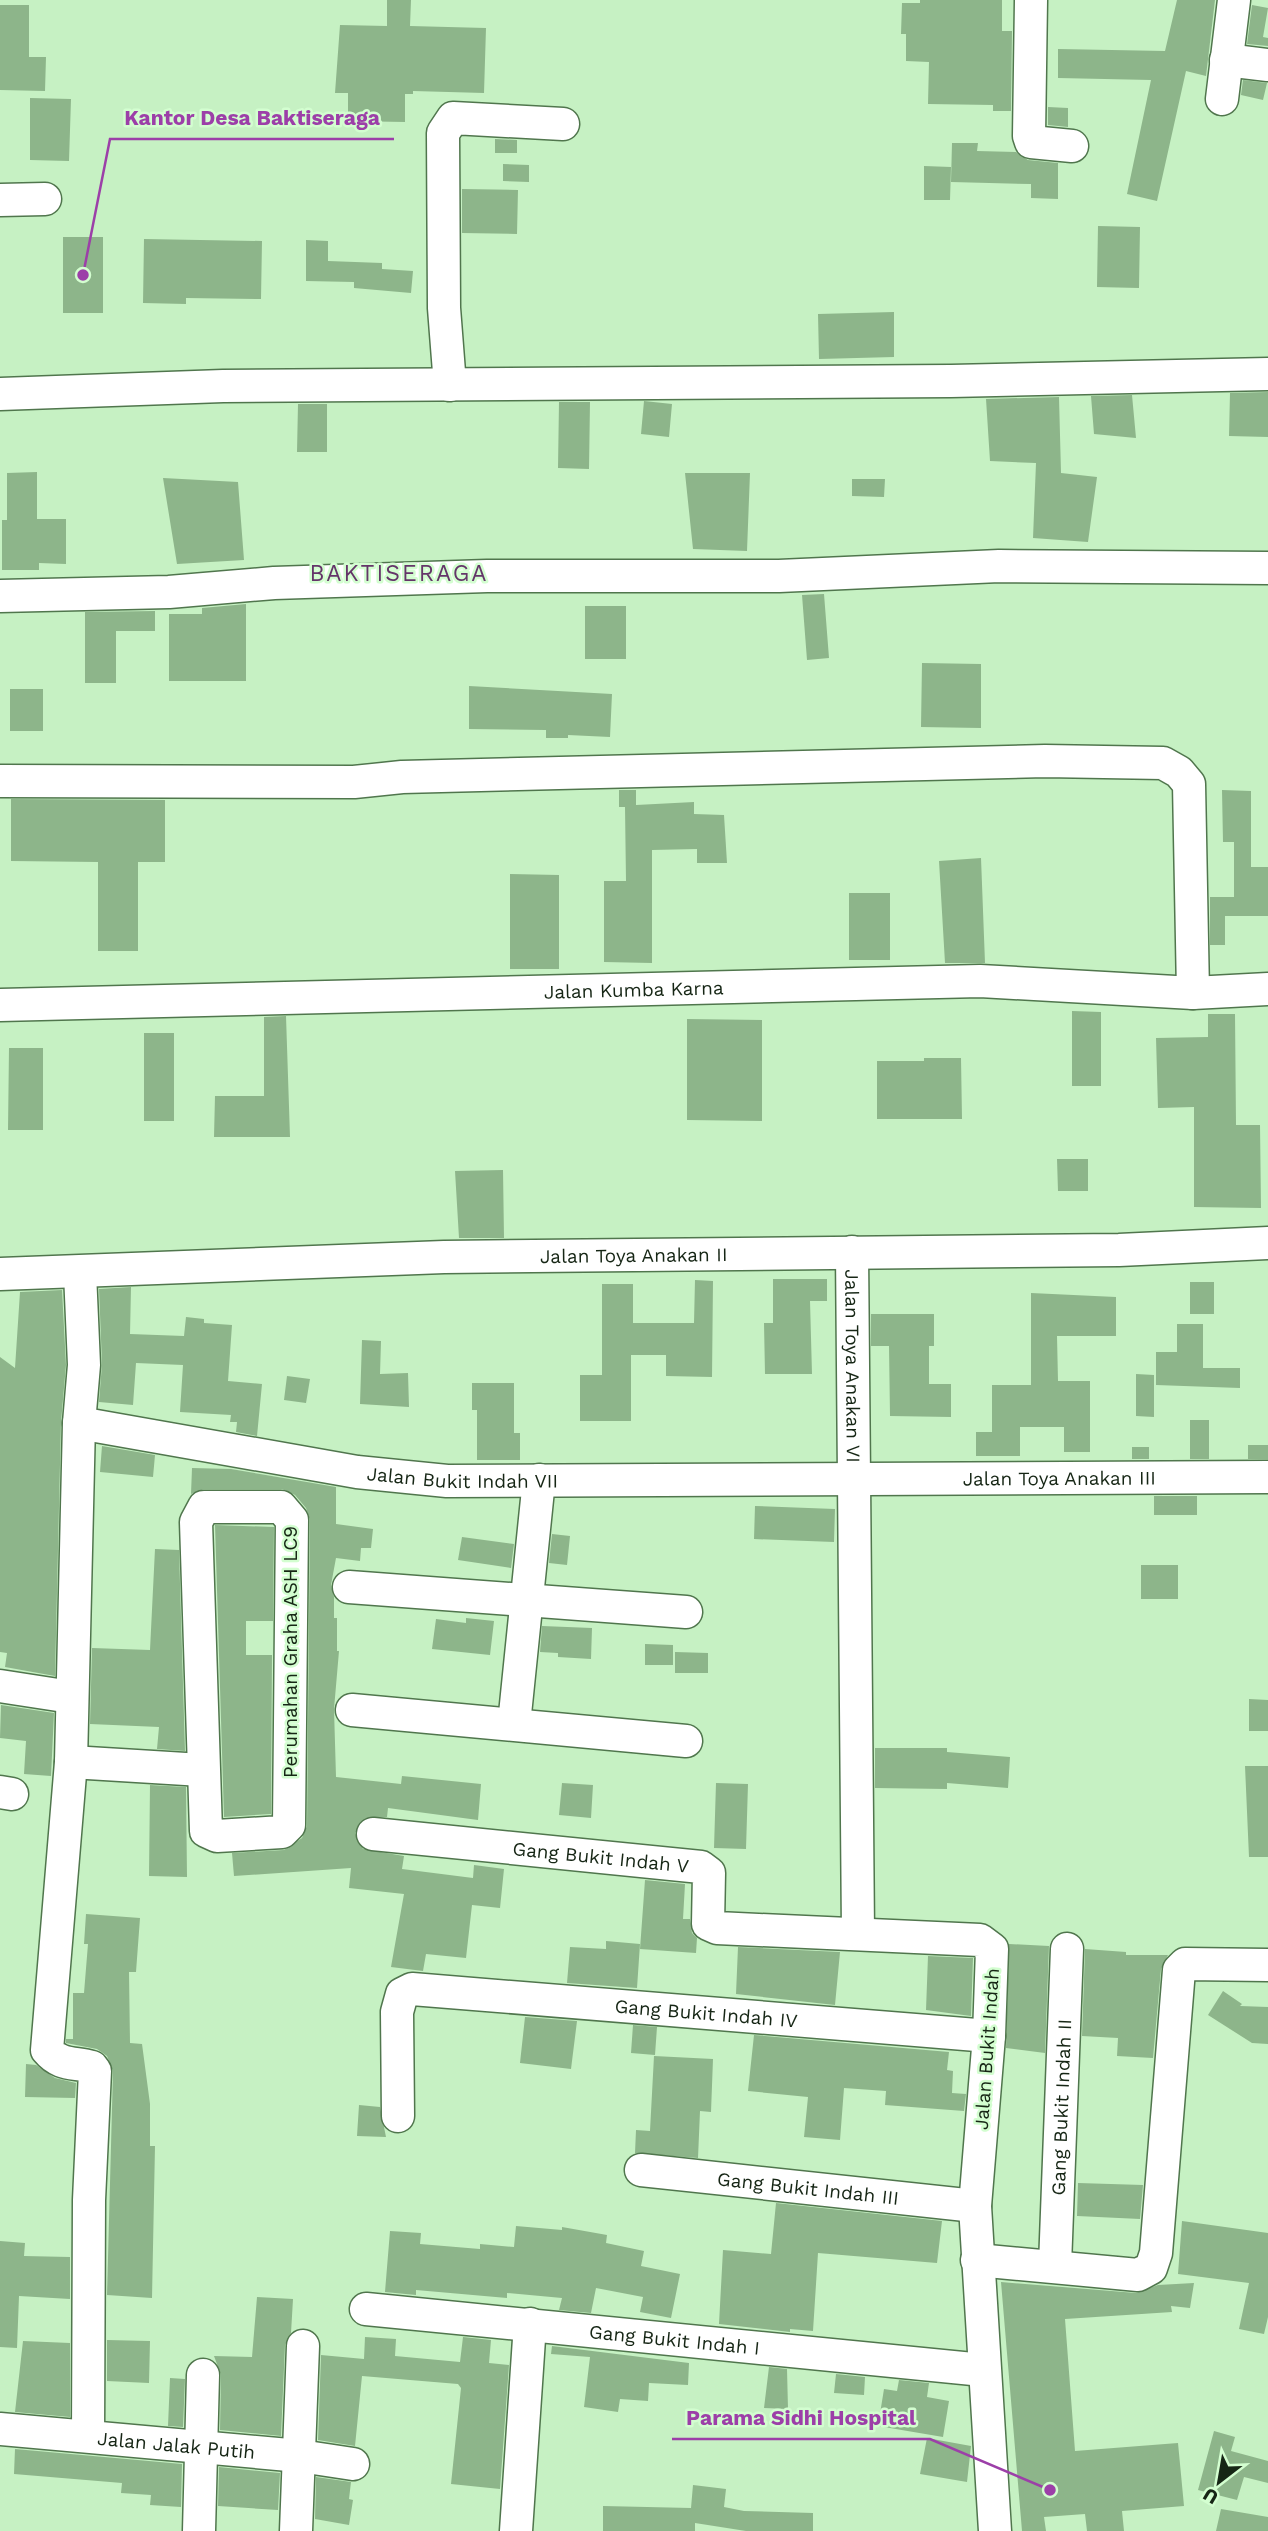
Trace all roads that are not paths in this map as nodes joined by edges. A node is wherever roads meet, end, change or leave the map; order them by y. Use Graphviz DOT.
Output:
graph roads {
  1 [pos="1031,0"];
  2 [pos="1234,0"];
  3 [pos="1226,60"];
  4 [pos="1268,65"];
  5 [pos="1222,99"];
  6 [pos="563,124"];
  7 [pos="1072,146"];
  8 [pos="45,198"];
  9 [pos="0,200"];
  10 [pos="1268,374"];
  11 [pos="450,385"];
  12 [pos="0,394"];
  13 [pos="1268,568"];
  14 [pos="0,596"];
  15 [pos="0,781"];
  16 [pos="1268,989"];
  17 [pos="1193,993"];
  18 [pos="0,1005"];
  19 [pos="1268,1243"];
  20 [pos="852,1252"];
  21 [pos="80,1273"];
  22 [pos="0,1274"];
  23 [pos="79,1423"];
  24 [pos="1268,1477"];
  25 [pos="852,1478"];
  26 [pos="539,1480"];
  27 [pos="349,1587"];
  28 [pos="528,1600"];
  29 [pos="686,1612"];
  30 [pos="0,1686"];
  31 [pos="71,1698"];
  32 [pos="352,1710"];
  33 [pos="514,1724"];
  34 [pos="686,1741"];
  35 [pos="71,1762"];
  36 [pos="202,1770"];
  37 [pos="373,1834"];
  38 [pos="858,1933"];
  39 [pos="1067,1948"];
  40 [pos="1268,1965"];
  41 [pos="989,2036"];
  42 [pos="398,2116"];
  43 [pos="641,2170"];
  44 [pos="975,2206"];
  45 [pos="977,2260"];
  46 [pos="1055,2265"];
  47 [pos="366,2309"];
  48 [pos="530,2324"];
  49 [pos="303,2346"];
  50 [pos="983,2370"];
  51 [pos="204,2375"];
  52 [pos="0,2428"];
  53 [pos="88,2436"];
  54 [pos="202,2448"];
  55 [pos="300,2456"];
  56 [pos="353,2464"];
  57 [pos="199,2531"];
  58 [pos="296,2531"];
  59 [pos="516,2531"];
  60 [pos="995,2531"];
  1 -- 7 [label="street"];
  2 -- 3 [label="street"];
  3 -- 4 [label="street"];
  3 -- 5 [label="street"];
  6 -- 11 [label="street"];
  8 -- 9 [label="street"];
  10 -- 11 [label="street"];
  11 -- 12 [label="street"];
  13 -- 14 [label="street"];
  15 -- 17 [label="street"];
  16 -- 17 [label="street, Jalan Kumba Karna"];
  17 -- 18 [label="street, Jalan Kumba Karna"];
  19 -- 20 [label="street, Jalan Toya Anakan II"];
  20 -- 21 [label="street, Jalan Toya Anakan II"];
  20 -- 25 [label="street, Jalan Toya Anakan VI"];
  21 -- 22 [label="street, Jalan Toya Anakan II"];
  21 -- 23 [label="street"];
  23 -- 26 [label="street, Jalan Bukit Indah VII"];
  23 -- 31 [label="street"];
  24 -- 25 [label="street, Jalan Toya Anakan III"];
  25 -- 26 [label="street, Jalan Bukit Indah VII"];
  25 -- 38 [label="street"];
  26 -- 28 [label="street"];
  27 -- 28 [label="street"];
  28 -- 29 [label="street"];
  28 -- 33 [label="street"];
  30 -- 31 [label="street"];
  31 -- 35 [label="street"];
  32 -- 33 [label="street"];
  33 -- 34 [label="street"];
  35 -- 36 [label="street"];
  35 -- 53 [label="street"];
  36 -- 36 [label="street, Perumahan Graha ASH LC9"];
  37 -- 38 [label="street, Gang Bukit Indah V"];
  38 -- 41 [label="street, Jalan Bukit Indah"];
  39 -- 46 [label="street, Gang Bukit Indah II"];
  40 -- 46 [label="street"];
  41 -- 42 [label="street, Gang Bukit Indah IV"];
  41 -- 44 [label="street, Jalan Bukit Indah"];
  43 -- 44 [label="street, Gang Bukit Indah III"];
  44 -- 45 [label="street, Jalan Bukit Indah"];
  45 -- 46 [label="street"];
  45 -- 50 [label="street, Jalan Bukit Indah"];
  47 -- 48 [label="street, Gang Bukit Indah I"];
  48 -- 50 [label="street, Gang Bukit Indah I"];
  48 -- 59 [label="street"];
  49 -- 55 [label="street"];
  50 -- 60 [label="street, Jalan Bukit Indah"];
  51 -- 54 [label="street"];
  52 -- 53 [label="street, Jalan Jalak Putih"];
  53 -- 54 [label="street, Jalan Jalak Putih"];
  54 -- 55 [label="street, Jalan Jalak Putih"];
  54 -- 57 [label="street"];
  55 -- 56 [label="street, Jalan Jalak Putih"];
  55 -- 58 [label="street"];
}
